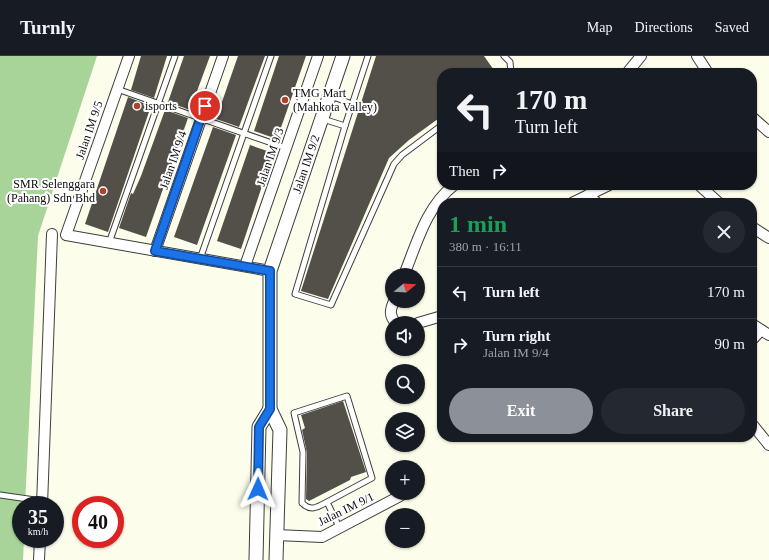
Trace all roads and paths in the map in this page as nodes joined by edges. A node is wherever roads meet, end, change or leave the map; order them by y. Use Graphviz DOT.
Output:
graph roads {
  1 [pos="129,56"];
  2 [pos="176,56"];
  3 [pos="223,56"];
  4 [pos="271,56"];
  5 [pos="318,56"];
  6 [pos="343,56"];
  7 [pos="368,56"];
  8 [pos="504,56"];
  9 [pos="641,56"];
  10 [pos="697,56"];
  11 [pos="511,68"];
  12 [pos="631,68"];
  13 [pos="705,68"];
  14 [pos="117,89"];
  15 [pos="329,96"];
  16 [pos="158,104"];
  17 [pos="352,104"];
  18 [pos="201,118"];
  19 [pos="322,119"];
  20 [pos="757,121"];
  21 [pos="345,126"];
  22 [pos="437,129"];
  23 [pos="769,132"];
  24 [pos="244,134"];
  25 [pos="286,148"];
  26 [pos="449,190"];
  27 [pos="598,190"];
  28 [pos="705,190"];
  29 [pos="588,195"];
  30 [pos="441,198"];
  31 [pos="582,198"];
  32 [pos="591,198"];
  33 [pos="713,198"];
  34 [pos="437,202"];
  35 [pos="757,230"];
  36 [pos="52,234"];
  37 [pos="769,238"];
  38 [pos="109,243"];
  39 [pos="155,251"];
  40 [pos="200,259"];
  41 [pos="245,266"];
  42 [pos="407,268"];
  43 [pos="270,271"];
  44 [pos="437,317"];
  45 [pos="425,321"];
  46 [pos="270,409"];
  47 [pos="757,430"];
  48 [pos="279,445"];
  49 [pos="769,445"];
  50 [pos="259,446"];
  51 [pos="259,461"];
  52 [pos="279,462"];
  53 [pos="0,495"];
  54 [pos="42,496"];
  55 [pos="12,497"];
  56 [pos="392,500"];
  57 [pos="327,502"];
  58 [pos="340,528"];
  59 [pos="276,536"];
  60 [pos="40,548"];
  61 [pos="39,560"];
  62 [pos="256,560"];
  63 [pos="276,560"];
  1 -- 14 [label="street, Jalan IM 9/5"];
  2 -- 16 [label="lane"];
  3 -- 18 [label="street, Jalan IM 9/4"];
  4 -- 24 [label="lane"];
  5 -- 25 [label="street, Jalan IM 9/3"];
  6 -- 15 [label="street, Jalan IM 9/2"];
  7 -- 17 [label="lane"];
  8 -- 11 [label="lane"];
  9 -- 12 [label="street"];
  10 -- 13 [label="street"];
  14 -- 16 [label="lane"];
  14 -- 38 [label="street, Jalan IM 9/5"];
  15 -- 17 [label="lane"];
  15 -- 19 [label="street, Jalan IM 9/2"];
  16 -- 18 [label="lane"];
  16 -- 38 [label="lane"];
  17 -- 21 [label="lane"];
  18 -- 24 [label="lane"];
  18 -- 39 [label="street, Jalan IM 9/4"];
  19 -- 21 [label="lane"];
  19 -- 43 [label="street, Jalan IM 9/2"];
  20 -- 23 [label="street"];
  21 -- 22 [label="lane"];
  24 -- 25 [label="lane"];
  24 -- 40 [label="lane"];
  25 -- 41 [label="street, Jalan IM 9/3"];
  26 -- 30 [label="street"];
  27 -- 29 [label="street"];
  28 -- 33 [label="street"];
  29 -- 31 [label="street"];
  29 -- 32 [label="street"];
  34 -- 42 [label="street"];
  35 -- 37 [label="street"];
  36 -- 54 [label="street"];
  38 -- 39 [label="street"];
  39 -- 40 [label="street"];
  40 -- 41 [label="street"];
  41 -- 43 [label="street"];
  43 -- 46 [label="street, Jalan IM 9/2"];
  44 -- 45 [label="street"];
  46 -- 48 [label="street"];
  46 -- 50 [label="street"];
  47 -- 49 [label="street"];
  48 -- 50 [label="street"];
  48 -- 52 [label="street"];
  50 -- 51 [label="street"];
  51 -- 52 [label="street"];
  51 -- 62 [label="street"];
  52 -- 59 [label="street"];
  53 -- 55 [label="lane"];
  56 -- 58 [label="street, Jalan IM 9/1"];
  57 -- 57 [label="lane"];
  57 -- 58 [label="lane"];
  58 -- 59 [label="street, Jalan IM 9/1"];
  59 -- 63 [label="street"];
  60 -- 61 [label="street"];
}
